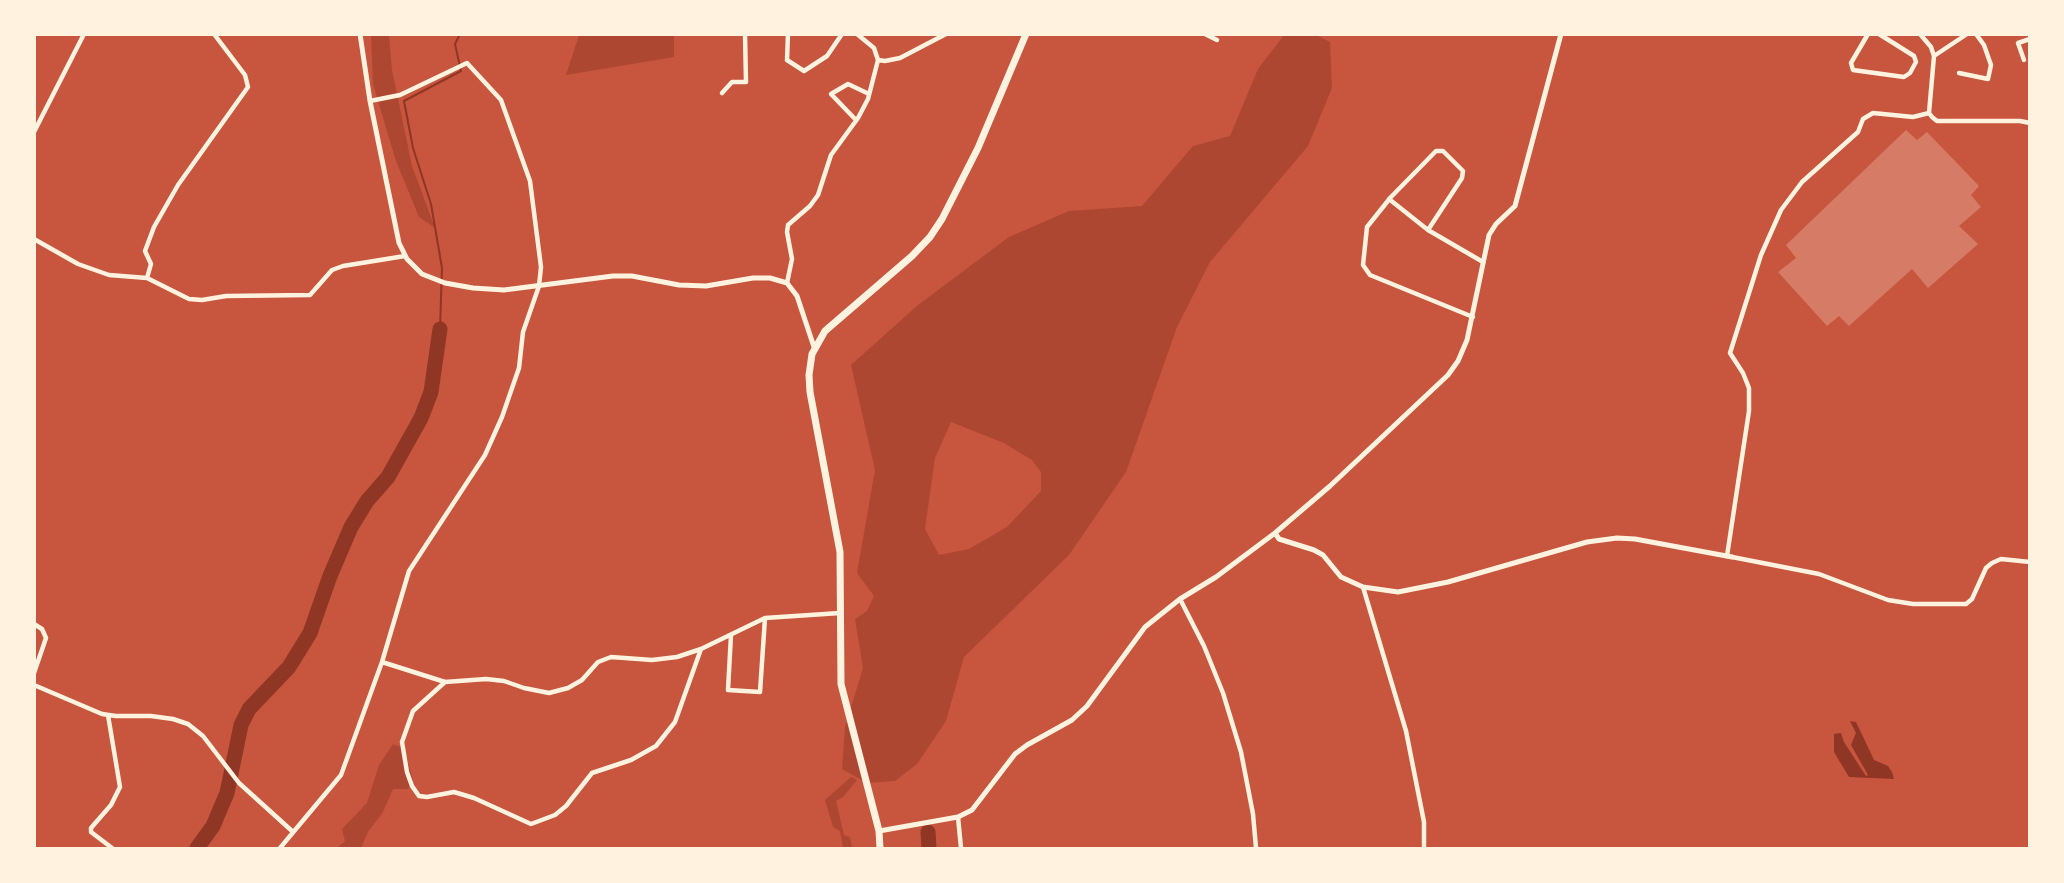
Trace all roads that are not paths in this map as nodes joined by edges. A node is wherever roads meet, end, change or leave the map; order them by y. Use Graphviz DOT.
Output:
graph roads {
  1 [pos="84,34"];
  2 [pos="214,34"];
  3 [pos="360,34"];
  4 [pos="745,34"];
  5 [pos="788,34"];
  6 [pos="842,34"];
  7 [pos="857,34"];
  8 [pos="946,34"];
  9 [pos="1026,34"];
  10 [pos="1206,34"];
  11 [pos="1561,34"];
  12 [pos="1868,34"];
  13 [pos="1879,34"];
  14 [pos="1920,34"];
  15 [pos="1967,34"];
  16 [pos="1976,34"];
  17 [pos="2030,39"];
  18 [pos="1217,40"];
  19 [pos="1934,56"];
  20 [pos="878,60"];
  21 [pos="2024,60"];
  22 [pos="1959,73"];
  23 [pos="722,93"];
  24 [pos="869,94"];
  25 [pos="370,101"];
  26 [pos="1929,113"];
  27 [pos="856,120"];
  28 [pos="2030,123"];
  29 [pos="34,132"];
  30 [pos="1389,200"];
  31 [pos="1428,230"];
  32 [pos="34,239"];
  33 [pos="405,256"];
  34 [pos="1483,262"];
  35 [pos="147,278"];
  36 [pos="787,283"];
  37 [pos="539,286"];
  38 [pos="1473,317"];
  39 [pos="814,347"];
  40 [pos="1275,533"];
  41 [pos="1729,556"];
  42 [pos="2030,562"];
  43 [pos="1363,587"];
  44 [pos="1180,599"];
  45 [pos="840,613"];
  46 [pos="765,618"];
  47 [pos="34,624"];
  48 [pos="731,635"];
  49 [pos="701,649"];
  50 [pos="382,662"];
  51 [pos="34,673"];
  52 [pos="445,682"];
  53 [pos="34,686"];
  54 [pos="108,716"];
  55 [pos="957,817"];
  56 [pos="292,831"];
  57 [pos="879,831"];
  58 [pos="112,849"];
  59 [pos="280,849"];
  60 [pos="880,849"];
  61 [pos="961,849"];
  62 [pos="1256,849"];
  63 [pos="1424,849"];
  1 -- 29 [label="street"];
  2 -- 35 [label="street"];
  3 -- 25 [label="street"];
  4 -- 23 [label="street"];
  5 -- 6 [label="street"];
  7 -- 20 [label="street"];
  8 -- 20 [label="street"];
  9 -- 39 [label="main road"];
  10 -- 18 [label="street"];
  11 -- 34 [label="street"];
  12 -- 13 [label="street"];
  14 -- 19 [label="street"];
  15 -- 19 [label="street"];
  16 -- 22 [label="street"];
  17 -- 21 [label="street"];
  19 -- 26 [label="street"];
  20 -- 24 [label="street"];
  24 -- 27 [label="street"];
  24 -- 27 [label="street"];
  25 -- 33 [label="street"];
  25 -- 37 [label="street"];
  26 -- 28 [label="street"];
  26 -- 41 [label="street"];
  27 -- 36 [label="street"];
  30 -- 31 [label="street"];
  30 -- 31 [label="street"];
  30 -- 38 [label="street"];
  31 -- 34 [label="street"];
  32 -- 35 [label="street"];
  33 -- 35 [label="street"];
  33 -- 37 [label="street"];
  34 -- 38 [label="street"];
  36 -- 37 [label="street"];
  36 -- 39 [label="street"];
  37 -- 50 [label="street"];
  38 -- 40 [label="street"];
  39 -- 45 [label="main road"];
  40 -- 43 [label="street"];
  40 -- 44 [label="street"];
  41 -- 42 [label="street"];
  41 -- 43 [label="street"];
  43 -- 63 [label="street"];
  44 -- 55 [label="street"];
  44 -- 62 [label="street"];
  45 -- 46 [label="street"];
  45 -- 57 [label="main road"];
  46 -- 48 [label="street"];
  46 -- 48 [label="street"];
  47 -- 51 [label="street"];
  48 -- 49 [label="street"];
  49 -- 52 [label="street"];
  49 -- 52 [label="street"];
  50 -- 52 [label="street"];
  50 -- 56 [label="street"];
  53 -- 54 [label="street"];
  54 -- 56 [label="street"];
  54 -- 58 [label="street"];
  55 -- 57 [label="street"];
  55 -- 61 [label="street"];
  56 -- 59 [label="street"];
  57 -- 60 [label="main road"];
}
